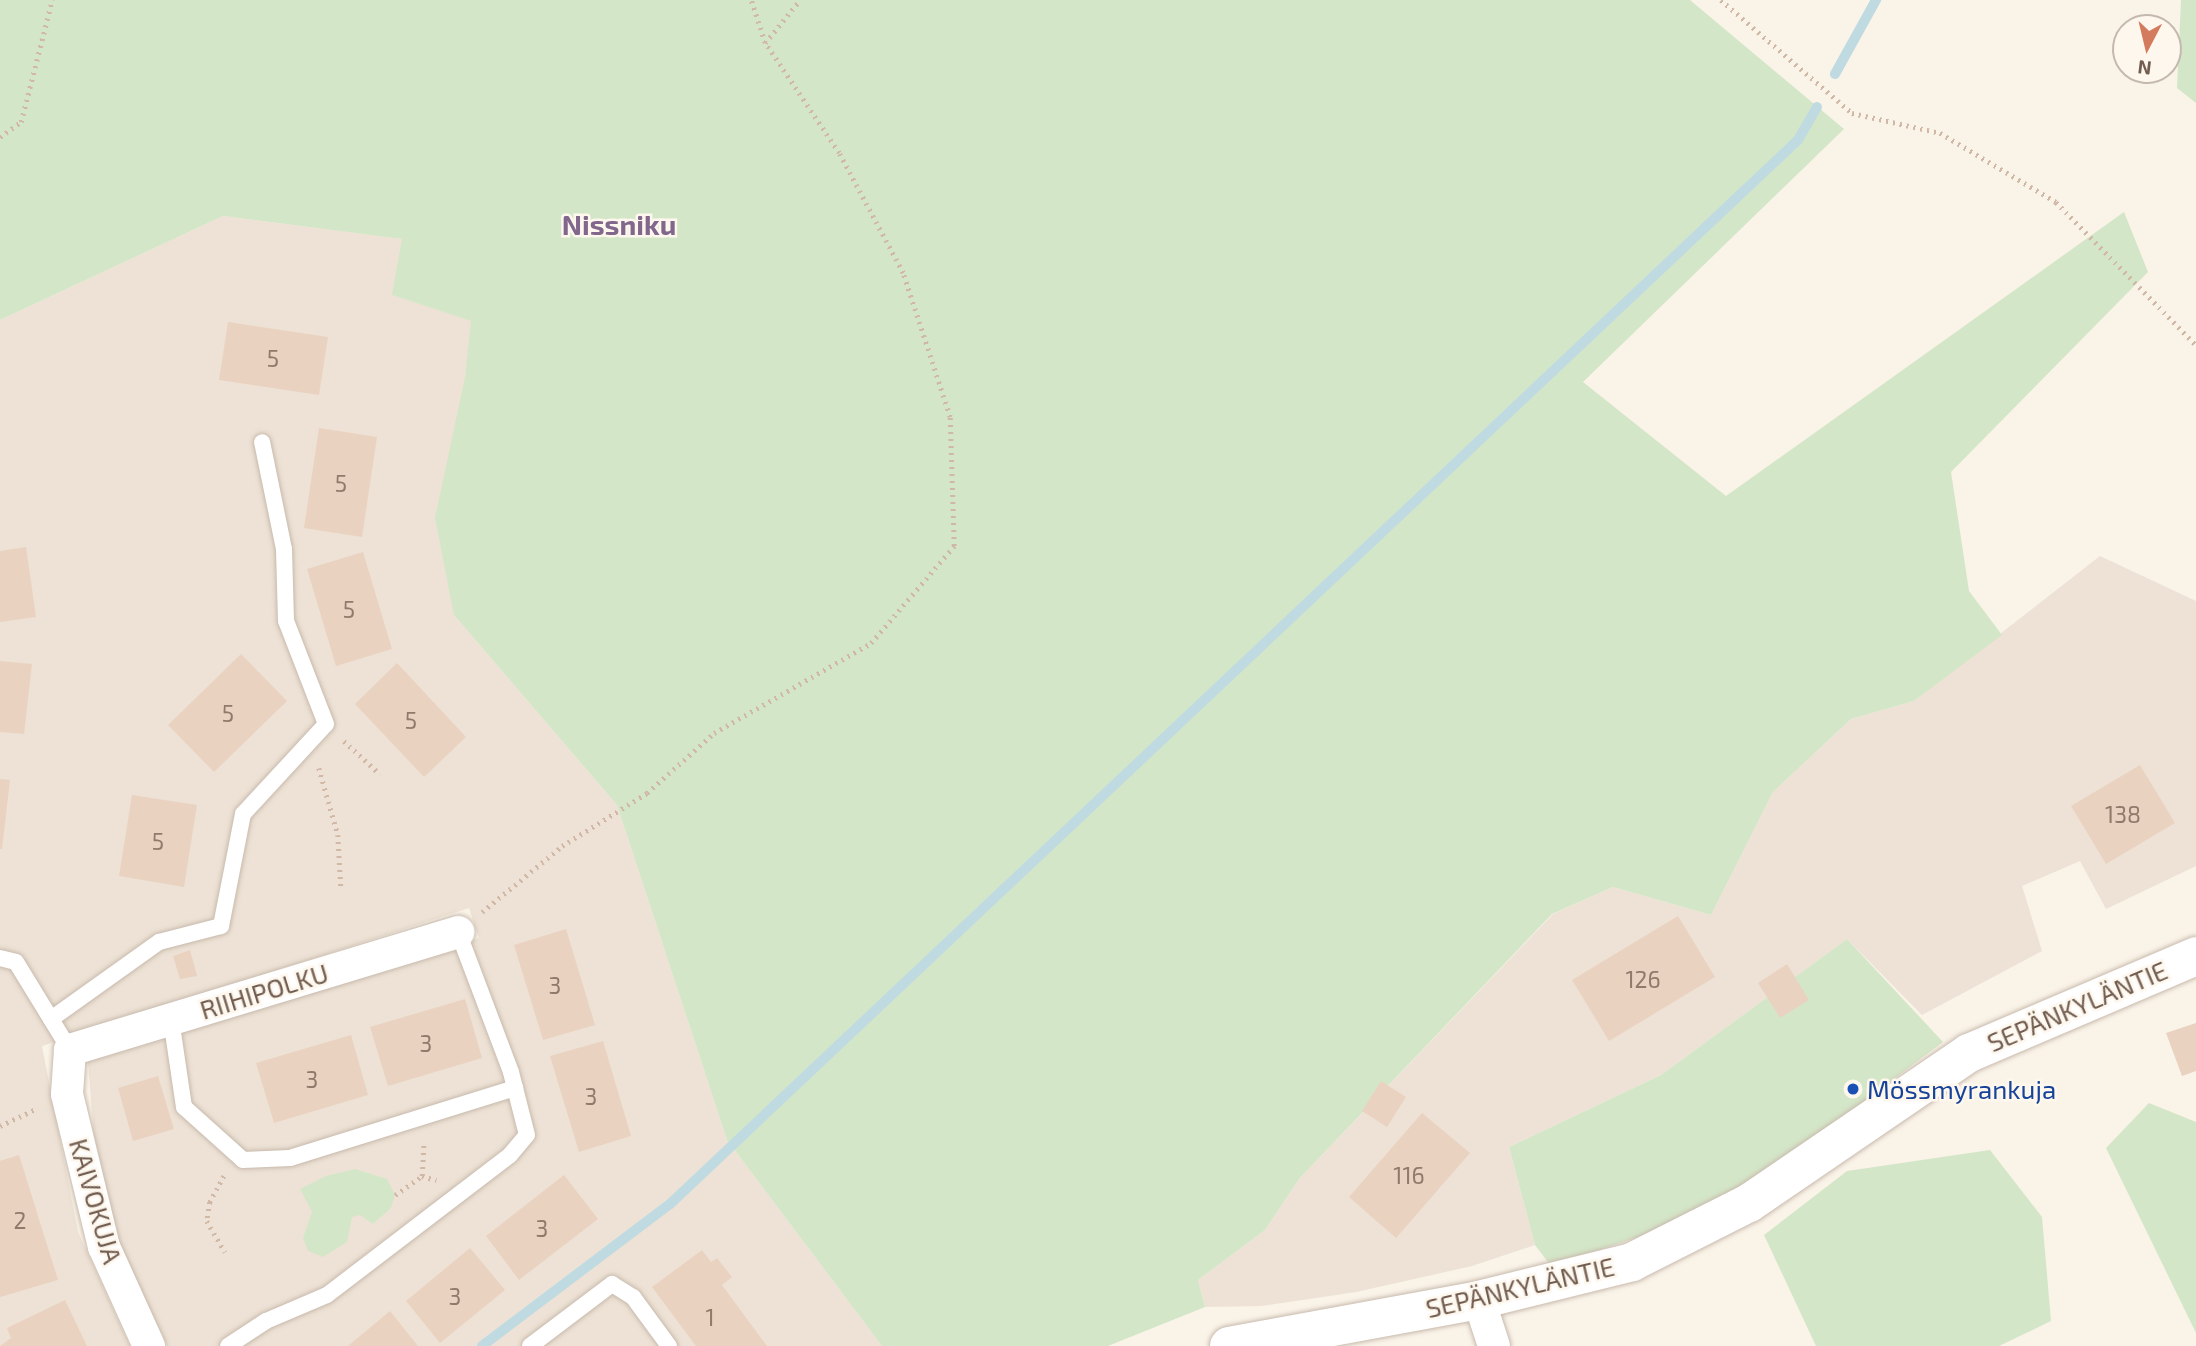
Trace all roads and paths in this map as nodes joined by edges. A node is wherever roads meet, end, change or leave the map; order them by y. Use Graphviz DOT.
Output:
graph roads {
  1 [pos="52,0"];
  2 [pos="751,0"];
  3 [pos="800,0"];
  4 [pos="1721,0"];
  5 [pos="765,43"];
  6 [pos="0,137"];
  7 [pos="2196,345"];
  8 [pos="262,442"];
  9 [pos="326,724"];
  10 [pos="380,774"];
  11 [pos="322,780"];
  12 [pos="341,887"];
  13 [pos="458,932"];
  14 [pos="2196,956"];
  15 [pos="0,958"];
  16 [pos="51,1019"];
  17 [pos="172,1019"];
  18 [pos="70,1050"];
  19 [pos="515,1088"];
  20 [pos="243,1160"];
  21 [pos="422,1176"];
  22 [pos="395,1195"];
  23 [pos="225,1252"];
  24 [pos="1479,1300"];
  25 [pos="149,1346"];
  26 [pos="228,1346"];
  27 [pos="530,1346"];
  28 [pos="669,1346"];
  29 [pos="1229,1346"];
  30 [pos="1493,1346"];
  1 -- 6 [label="path"];
  2 -- 5 [label="path"];
  3 -- 5 [label="path"];
  4 -- 7 [label="path"];
  5 -- 13 [label="path"];
  8 -- 9 [label="lane"];
  9 -- 10 [label="path"];
  9 -- 16 [label="lane"];
  11 -- 12 [label="path"];
  13 -- 17 [label="street, RIIHIPOLKU"];
  13 -- 19 [label="lane"];
  14 -- 24 [label="street, SEPÄNKYLÄNTIE"];
  15 -- 16 [label="lane"];
  16 -- 18 [label="lane"];
  17 -- 18 [label="street, RIIHIPOLKU"];
  17 -- 20 [label="lane"];
  18 -- 25 [label="street, KAIVOKUJA"];
  19 -- 20 [label="lane"];
  19 -- 26 [label="lane"];
  20 -- 23 [label="path"];
  21 -- 22 [label="path"];
  24 -- 29 [label="street, SEPÄNKYLÄNTIE"];
  24 -- 30 [label="street"];
  27 -- 28 [label="lane"];
}
